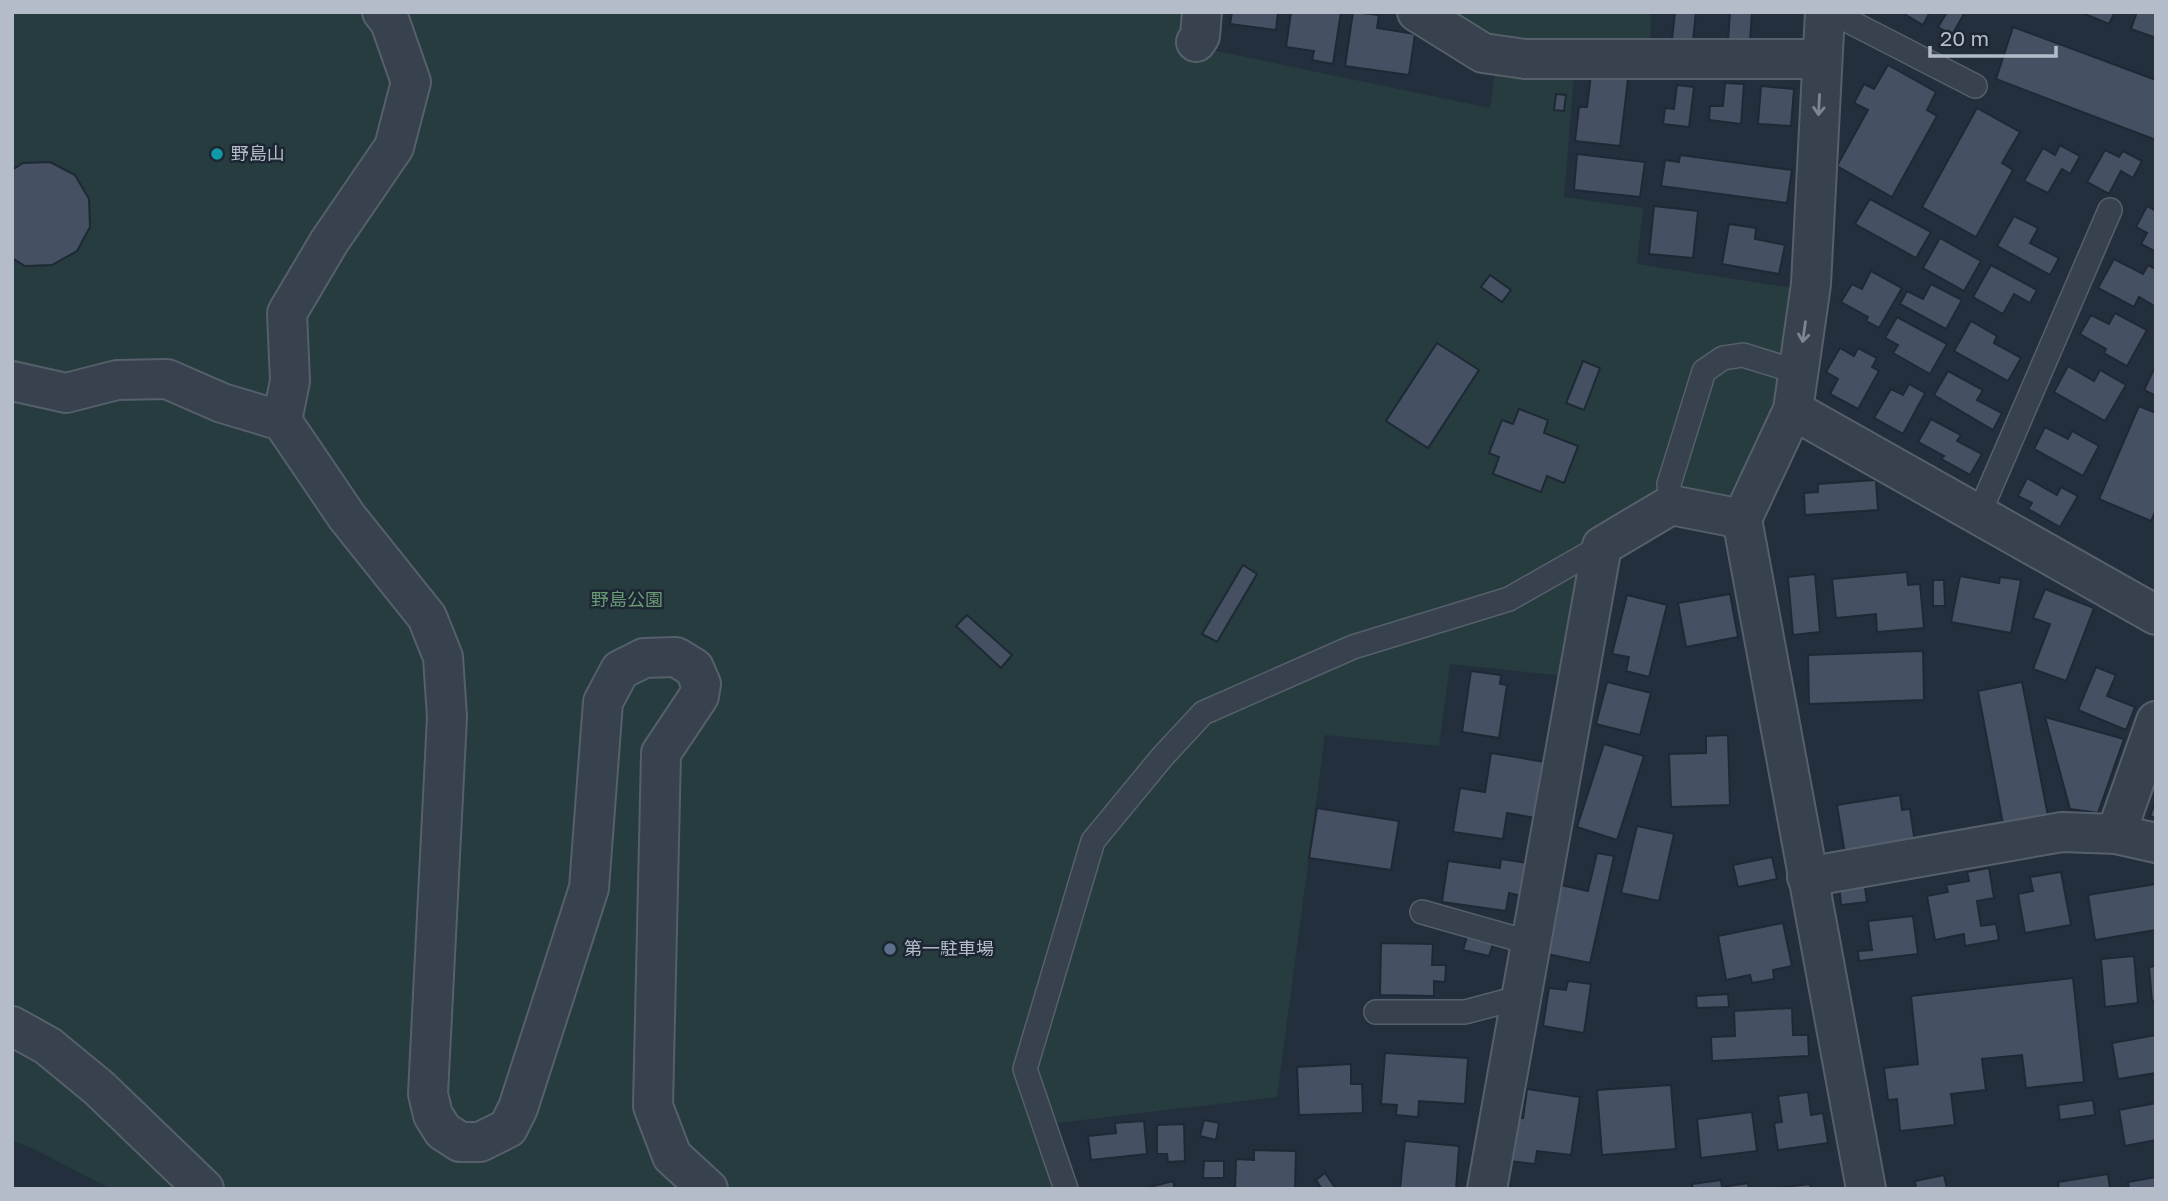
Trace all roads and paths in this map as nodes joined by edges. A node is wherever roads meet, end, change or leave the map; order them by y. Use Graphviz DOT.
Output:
graph roads {
  1 [pos="382,12"];
  2 [pos="1417,12"];
  3 [pos="1825,12"];
  4 [pos="1832,12"];
  5 [pos="1821,59"];
  6 [pos="1975,86"];
  7 [pos="2110,209"];
  8 [pos="1798,372"];
  9 [pos="12,381"];
  10 [pos="1793,410"];
  11 [pos="282,421"];
  12 [pos="1671,505"];
  13 [pos="1979,513"];
  14 [pos="1742,519"];
  15 [pos="1602,546"];
  16 [pos="2156,615"];
  17 [pos="2156,721"];
  18 [pos="2116,834"];
  19 [pos="2156,843"];
  20 [pos="1807,877"];
  21 [pos="1422,912"];
  22 [pos="1531,943"];
  23 [pos="1521,997"];
  24 [pos="1376,1012"];
  25 [pos="12,1026"];
  26 [pos="204,1189"];
  27 [pos="708,1189"];
  28 [pos="1066,1189"];
  29 [pos="1487,1189"];
  30 [pos="1866,1189"];
  1 -- 11 [label="street"];
  2 -- 5 [label="street"];
  3 -- 5 [label="street"];
  4 -- 6 [label="lane"];
  5 -- 8 [label="street, one-way"];
  7 -- 13 [label="lane"];
  8 -- 10 [label="street"];
  8 -- 12 [label="lane"];
  9 -- 11 [label="street"];
  10 -- 13 [label="street"];
  10 -- 14 [label="street"];
  11 -- 27 [label="street"];
  12 -- 14 [label="street"];
  12 -- 15 [label="street"];
  13 -- 16 [label="street"];
  14 -- 20 [label="street"];
  15 -- 22 [label="street"];
  15 -- 28 [label="lane"];
  17 -- 18 [label="street"];
  18 -- 19 [label="street"];
  18 -- 20 [label="street"];
  20 -- 30 [label="street"];
  21 -- 22 [label="lane"];
  22 -- 23 [label="street"];
  23 -- 24 [label="lane"];
  23 -- 29 [label="street"];
  25 -- 26 [label="street"];
}
